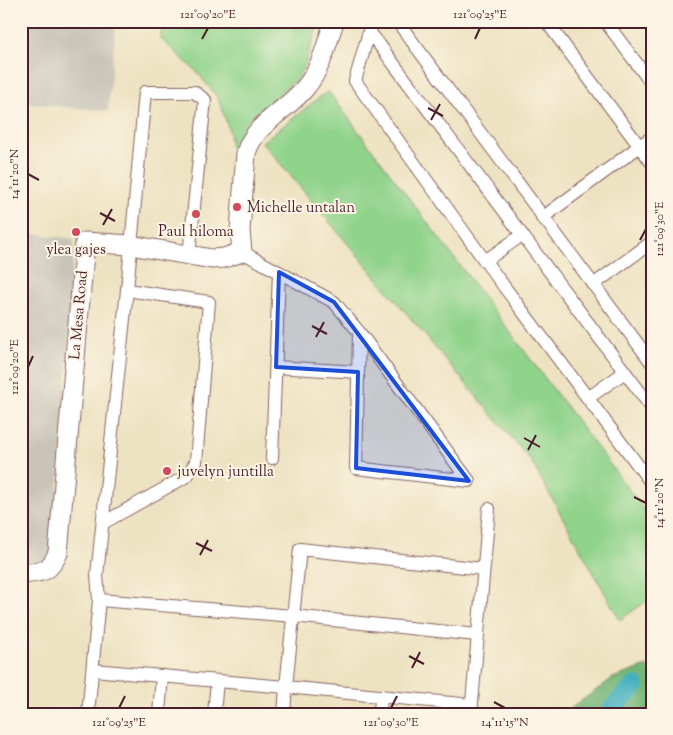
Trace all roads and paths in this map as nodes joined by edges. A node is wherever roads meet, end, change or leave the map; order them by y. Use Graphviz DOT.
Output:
graph roads {
  1 [pos="334,21"];
  2 [pos="397,21"];
  3 [pos="546,21"];
  4 [pos="605,21"];
  5 [pos="370,26"];
  6 [pos="652,84"];
  7 [pos="652,136"];
  8 [pos="639,146"];
  9 [pos="652,163"];
  10 [pos="542,218"];
  11 [pos="522,235"];
  12 [pos="652,242"];
  13 [pos="130,245"];
  14 [pos="242,252"];
  15 [pos="189,255"];
  16 [pos="485,261"];
  17 [pos="279,272"];
  18 [pos="593,285"];
  19 [pos="127,290"];
  20 [pos="359,332"];
  21 [pos="652,363"];
  22 [pos="276,368"];
  23 [pos="358,372"];
  24 [pos="625,372"];
  25 [pos="588,398"];
  26 [pos="652,408"];
  27 [pos="272,458"];
  28 [pos="652,484"];
  29 [pos="489,509"];
  30 [pos="103,523"];
  31 [pos="483,569"];
  32 [pos="21,574"];
  33 [pos="99,600"];
  34 [pos="293,616"];
  35 [pos="477,635"];
  36 [pos="93,670"];
  37 [pos="162,676"];
  38 [pos="217,681"];
  39 [pos="286,687"];
  40 [pos="381,696"];
  41 [pos="471,709"];
  42 [pos="88,714"];
  43 [pos="158,714"];
  44 [pos="214,714"];
  45 [pos="284,714"];
  46 [pos="380,714"];
  1 -- 14 [label="street"];
  2 -- 10 [label="street"];
  3 -- 8 [label="street"];
  4 -- 6 [label="street"];
  5 -- 11 [label="street"];
  5 -- 16 [label="street"];
  7 -- 8 [label="street"];
  8 -- 9 [label="street"];
  8 -- 10 [label="street"];
  10 -- 18 [label="street"];
  11 -- 16 [label="street"];
  11 -- 24 [label="street"];
  12 -- 18 [label="street"];
  13 -- 15 [label="street, La Mesa Road"];
  13 -- 15 [label="street"];
  13 -- 19 [label="street"];
  13 -- 32 [label="street, La Mesa Road"];
  14 -- 15 [label="street, La Mesa Road"];
  14 -- 17 [label="street"];
  16 -- 25 [label="street"];
  17 -- 20 [label="street"];
  17 -- 22 [label="street"];
  18 -- 21 [label="street"];
  19 -- 30 [label="street"];
  19 -- 30 [label="street"];
  20 -- 23 [label="street"];
  20 -- 23 [label="street"];
  22 -- 23 [label="street"];
  22 -- 27 [label="street"];
  24 -- 25 [label="street"];
  24 -- 26 [label="street"];
  25 -- 28 [label="street"];
  29 -- 31 [label="street"];
  30 -- 33 [label="street"];
  31 -- 34 [label="street"];
  31 -- 35 [label="street"];
  33 -- 34 [label="street"];
  33 -- 36 [label="street"];
  34 -- 35 [label="street"];
  34 -- 39 [label="street"];
  35 -- 41 [label="street"];
  36 -- 37 [label="street"];
  36 -- 42 [label="street"];
  37 -- 38 [label="street"];
  37 -- 43 [label="street"];
  38 -- 39 [label="street"];
  38 -- 44 [label="street"];
  39 -- 40 [label="street"];
  39 -- 45 [label="street"];
  40 -- 41 [label="street"];
  40 -- 46 [label="street"];
}
